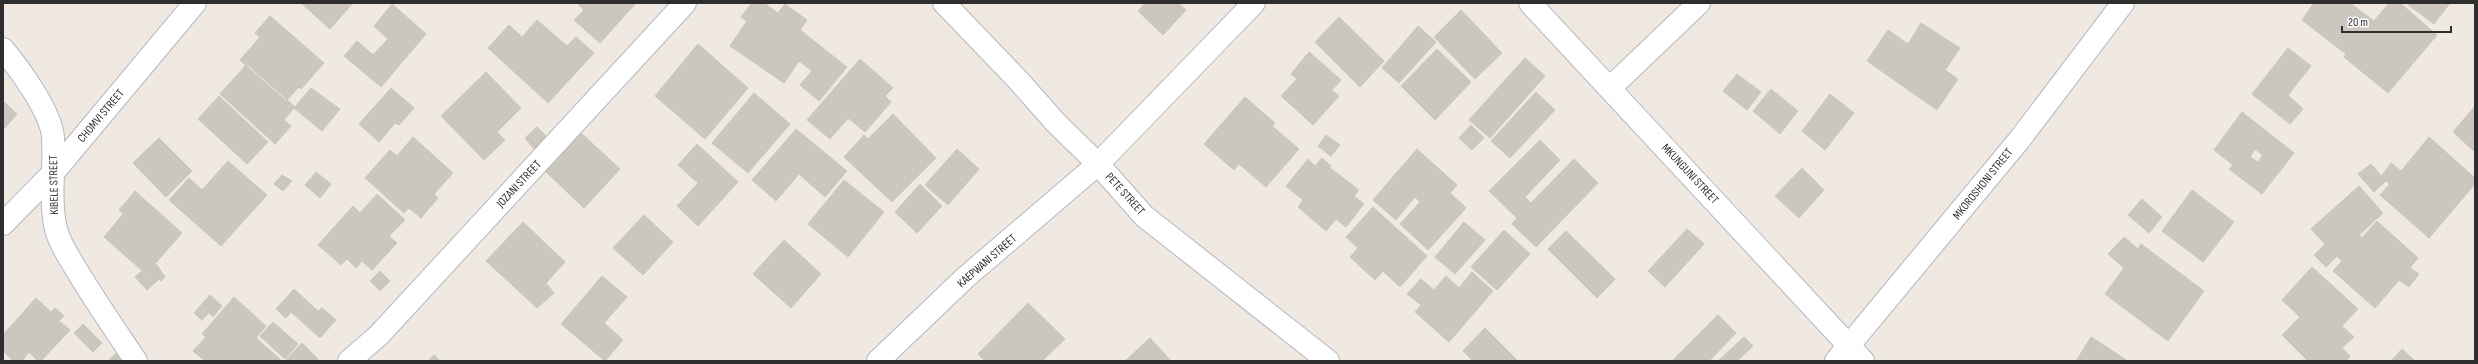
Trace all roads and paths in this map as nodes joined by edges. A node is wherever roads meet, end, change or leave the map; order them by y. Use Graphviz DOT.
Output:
graph roads {
  1 [pos="195,3"];
  2 [pos="686,3"];
  3 [pos="944,3"];
  4 [pos="1254,3"];
  5 [pos="1530,3"];
  6 [pos="1699,3"];
  7 [pos="2123,3"];
  8 [pos="3,49"];
  9 [pos="1610,88"];
  10 [pos="1098,164"];
  11 [pos="53,173"];
  12 [pos="3,224"];
  13 [pos="1304,351"];
  14 [pos="1849,356"];
  15 [pos="136,361"];
  16 [pos="349,361"];
  17 [pos="878,361"];
  18 [pos="1328,361"];
  1 -- 11 [label="street, CHOMVI STREET"];
  2 -- 16 [label="street, JOZANI STREET"];
  3 -- 10 [label="street, PETE STREET"];
  4 -- 10 [label="street, KAEPWANI STREET"];
  5 -- 9 [label="street, MKUNGUNI STREET"];
  6 -- 9 [label="street"];
  7 -- 14 [label="street, MKOROSHONI STREET"];
  8 -- 11 [label="street, KIBELE STREET"];
  9 -- 14 [label="street, MKUNGUNI STREET"];
  10 -- 13 [label="street, PETE STREET"];
  10 -- 17 [label="street, KAEPWANI STREET"];
  11 -- 12 [label="street, CHOMVI STREET"];
  11 -- 15 [label="street, KIBELE STREET"];
  13 -- 18 [label="street, PETE STREET"];
}
